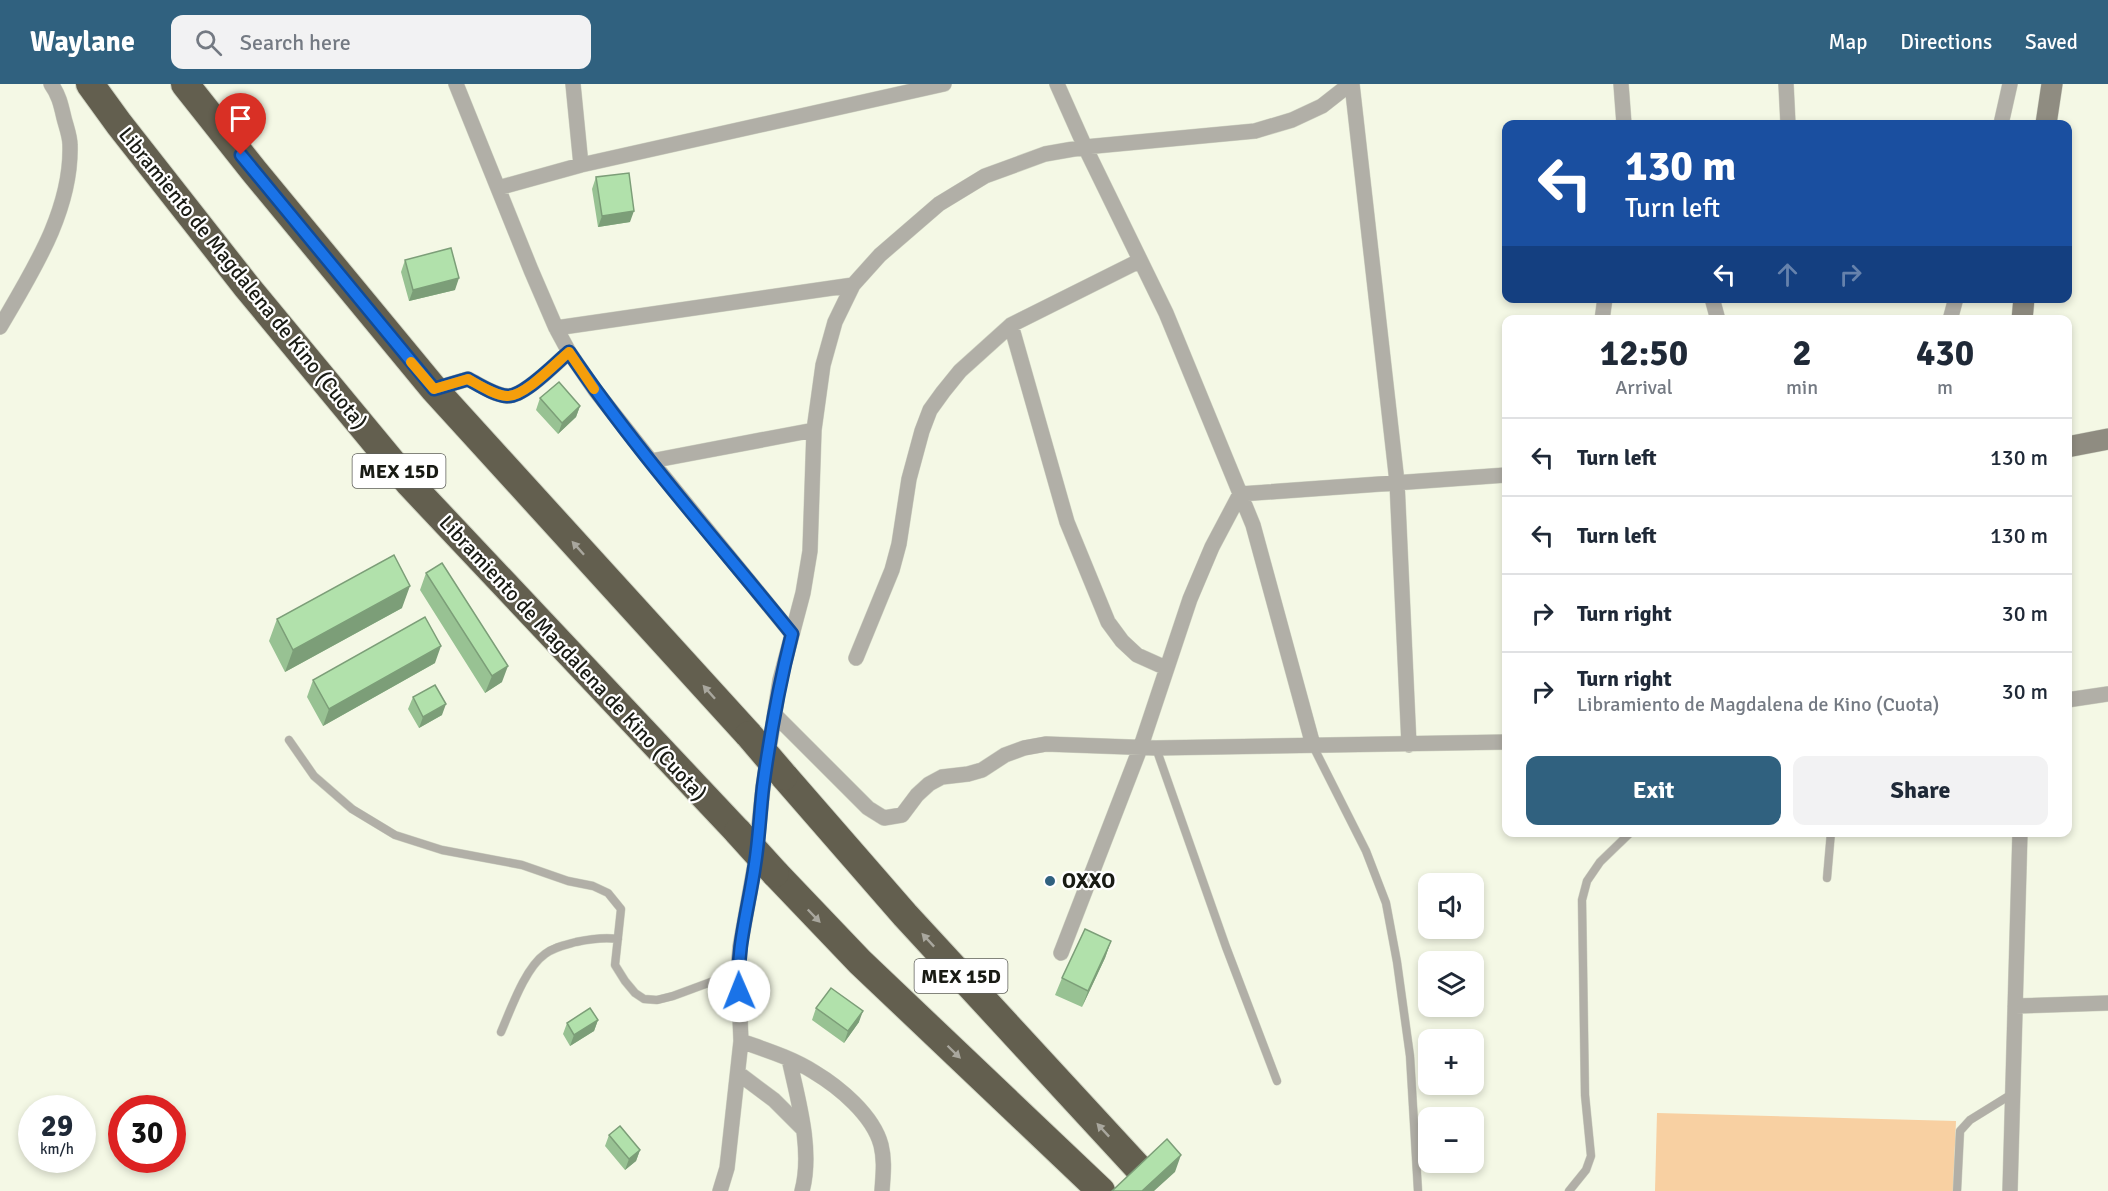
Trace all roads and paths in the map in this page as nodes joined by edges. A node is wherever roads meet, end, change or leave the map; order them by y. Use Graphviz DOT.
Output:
graph roads {
  1 [pos="51,84"];
  2 [pos="90,84"];
  3 [pos="185,84"];
  4 [pos="456,84"];
  5 [pos="573,84"];
  6 [pos="944,84"];
  7 [pos="1057,84"];
  8 [pos="1351,84"];
  9 [pos="1621,84"];
  10 [pos="1786,84"];
  11 [pos="2010,84"];
  12 [pos="2052,84"];
  13 [pos="1624,120"];
  14 [pos="1788,120"];
  15 [pos="2002,120"];
  16 [pos="2047,120"];
  17 [pos="1085,147"];
  18 [pos="581,165"];
  19 [pos="498,188"];
  20 [pos="1139,261"];
  21 [pos="853,285"];
  22 [pos="1011,325"];
  23 [pos="0,327"];
  24 [pos="556,328"];
  25 [pos="569,352"];
  26 [pos="434,389"];
  27 [pos="814,430"];
  28 [pos="2108,439"];
  29 [pos="2072,446"];
  30 [pos="651,461"];
  31 [pos="1502,476"];
  32 [pos="1398,482"];
  33 [pos="1240,494"];
  34 [pos="792,634"];
  35 [pos="856,658"];
  36 [pos="1166,668"];
  37 [pos="2108,694"];
  38 [pos="2072,699"];
  39 [pos="775,715"];
  40 [pos="289,740"];
  41 [pos="1502,742"];
  42 [pos="1313,745"];
  43 [pos="1409,745"];
  44 [pos="1149,747"];
  45 [pos="1626,837"];
  46 [pos="1831,837"];
  47 [pos="2020,837"];
  48 [pos="1827,878"];
  49 [pos="618,939"];
  50 [pos="1061,953"];
  51 [pos="738,972"];
  52 [pos="2108,1003"];
  53 [pos="2014,1006"];
  54 [pos="501,1032"];
  55 [pos="741,1041"];
  56 [pos="789,1059"];
  57 [pos="738,1073"];
  58 [pos="1277,1081"];
  59 [pos="2012,1094"];
  60 [pos="803,1129"];
  61 [pos="1153,1184"];
  62 [pos="720,1191"];
  63 [pos="802,1191"];
  64 [pos="882,1191"];
  65 [pos="1101,1191"];
  66 [pos="1418,1191"];
  67 [pos="1569,1191"];
  68 [pos="1958,1191"];
  69 [pos="2010,1191"];
  1 -- 23 [label="street"];
  2 -- 65 [label="highway, Libramiento de Magdalena de Kino (Cuota) / MEX 15D, one-way, bridge"];
  3 -- 26 [label="highway, MEX 15D"];
  4 -- 19 [label="street"];
  5 -- 18 [label="street"];
  6 -- 18 [label="street"];
  7 -- 17 [label="street"];
  8 -- 17 [label="street"];
  8 -- 32 [label="street"];
  9 -- 13 [label="street"];
  10 -- 14 [label="street"];
  11 -- 15 [label="street"];
  12 -- 16 [label="street"];
  17 -- 20 [label="street"];
  17 -- 21 [label="street"];
  18 -- 19 [label="street"];
  19 -- 24 [label="street"];
  20 -- 22 [label="street"];
  20 -- 33 [label="street"];
  21 -- 24 [label="street"];
  21 -- 27 [label="street"];
  22 -- 35 [label="street"];
  22 -- 36 [label="street"];
  24 -- 25 [label="street"];
  25 -- 26 [label="street"];
  25 -- 30 [label="street"];
  61 -- 26 [label="highway, MEX 15D, one-way, bridge"];
  27 -- 30 [label="street"];
  27 -- 34 [label="street"];
  28 -- 29 [label="street"];
  30 -- 34 [label="street"];
  31 -- 32 [label="street"];
  32 -- 33 [label="street"];
  32 -- 43 [label="street"];
  33 -- 36 [label="street"];
  33 -- 42 [label="street"];
  34 -- 39 [label="street"];
  36 -- 44 [label="street"];
  37 -- 38 [label="street"];
  39 -- 44 [label="street"];
  39 -- 51 [label="street"];
  40 -- 49 [label="lane"];
  41 -- 43 [label="street"];
  42 -- 43 [label="street"];
  42 -- 44 [label="street"];
  42 -- 66 [label="lane"];
  44 -- 50 [label="street"];
  44 -- 58 [label="lane"];
  45 -- 67 [label="lane"];
  46 -- 48 [label="lane"];
  47 -- 53 [label="street"];
  49 -- 51 [label="lane"];
  49 -- 54 [label="lane"];
  51 -- 55 [label="street"];
  52 -- 53 [label="street"];
  53 -- 59 [label="street"];
  55 -- 56 [label="street"];
  55 -- 57 [label="street"];
  56 -- 60 [label="street"];
  56 -- 64 [label="street"];
  57 -- 60 [label="street"];
  57 -- 62 [label="street"];
  59 -- 68 [label="lane"];
  59 -- 69 [label="street"];
  60 -- 63 [label="street"];
}
